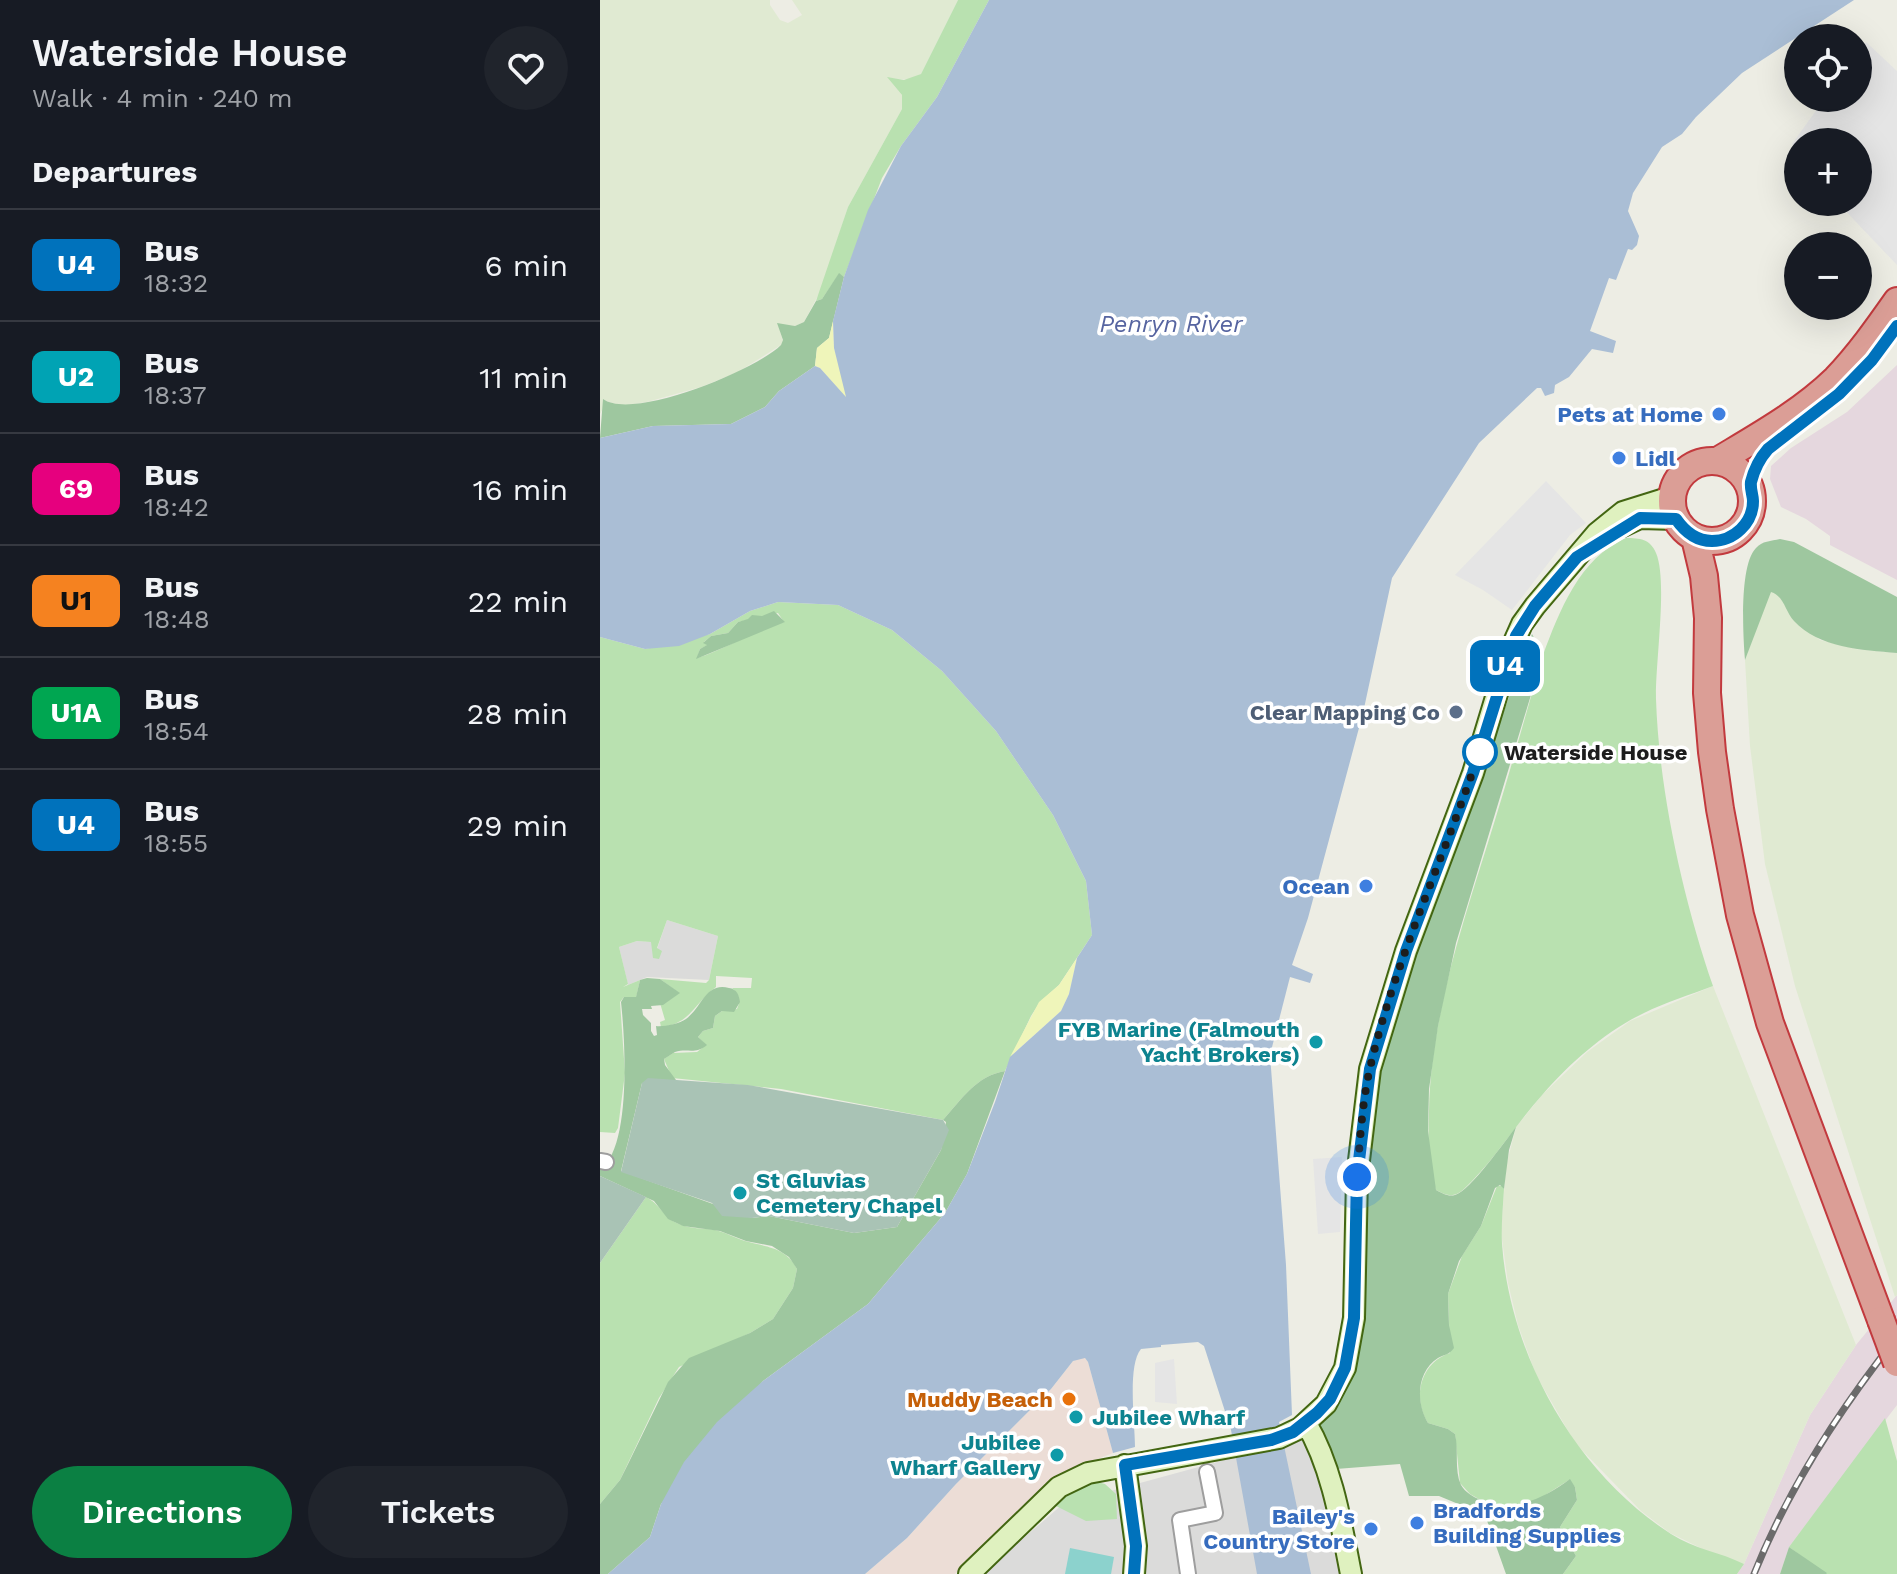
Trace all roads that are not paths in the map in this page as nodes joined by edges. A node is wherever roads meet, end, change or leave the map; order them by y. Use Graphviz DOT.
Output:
graph roads {
  1 [pos="1897,301"];
  2 [pos="1897,326"];
  3 [pos="1719,460"];
  4 [pos="1750,485"];
  5 [pos="1674,508"];
  6 [pos="1734,535"];
  7 [pos="1695,538"];
  8 [pos="1708,618"];
  9 [pos="1897,1363"];
  10 [pos="1299,1427"];
  11 [pos="1125,1465"];
  12 [pos="1207,1472"];
  13 [pos="969,1574"];
  14 [pos="1134,1574"];
  15 [pos="1188,1574"];
  16 [pos="1351,1574"];
  1 -- 3 [label="highway"];
  2 -- 4 [label="highway"];
  3 -- 4 [label="highway"];
  3 -- 5 [label="highway"];
  4 -- 6 [label="highway"];
  5 -- 7 [label="highway"];
  5 -- 10 [label="main road"];
  6 -- 7 [label="highway"];
  6 -- 8 [label="highway"];
  7 -- 8 [label="highway"];
  8 -- 9 [label="highway, bridge"];
  10 -- 11 [label="main road"];
  10 -- 16 [label="main road"];
  11 -- 13 [label="main road"];
  11 -- 14 [label="main road"];
  12 -- 15 [label="street"];
}
